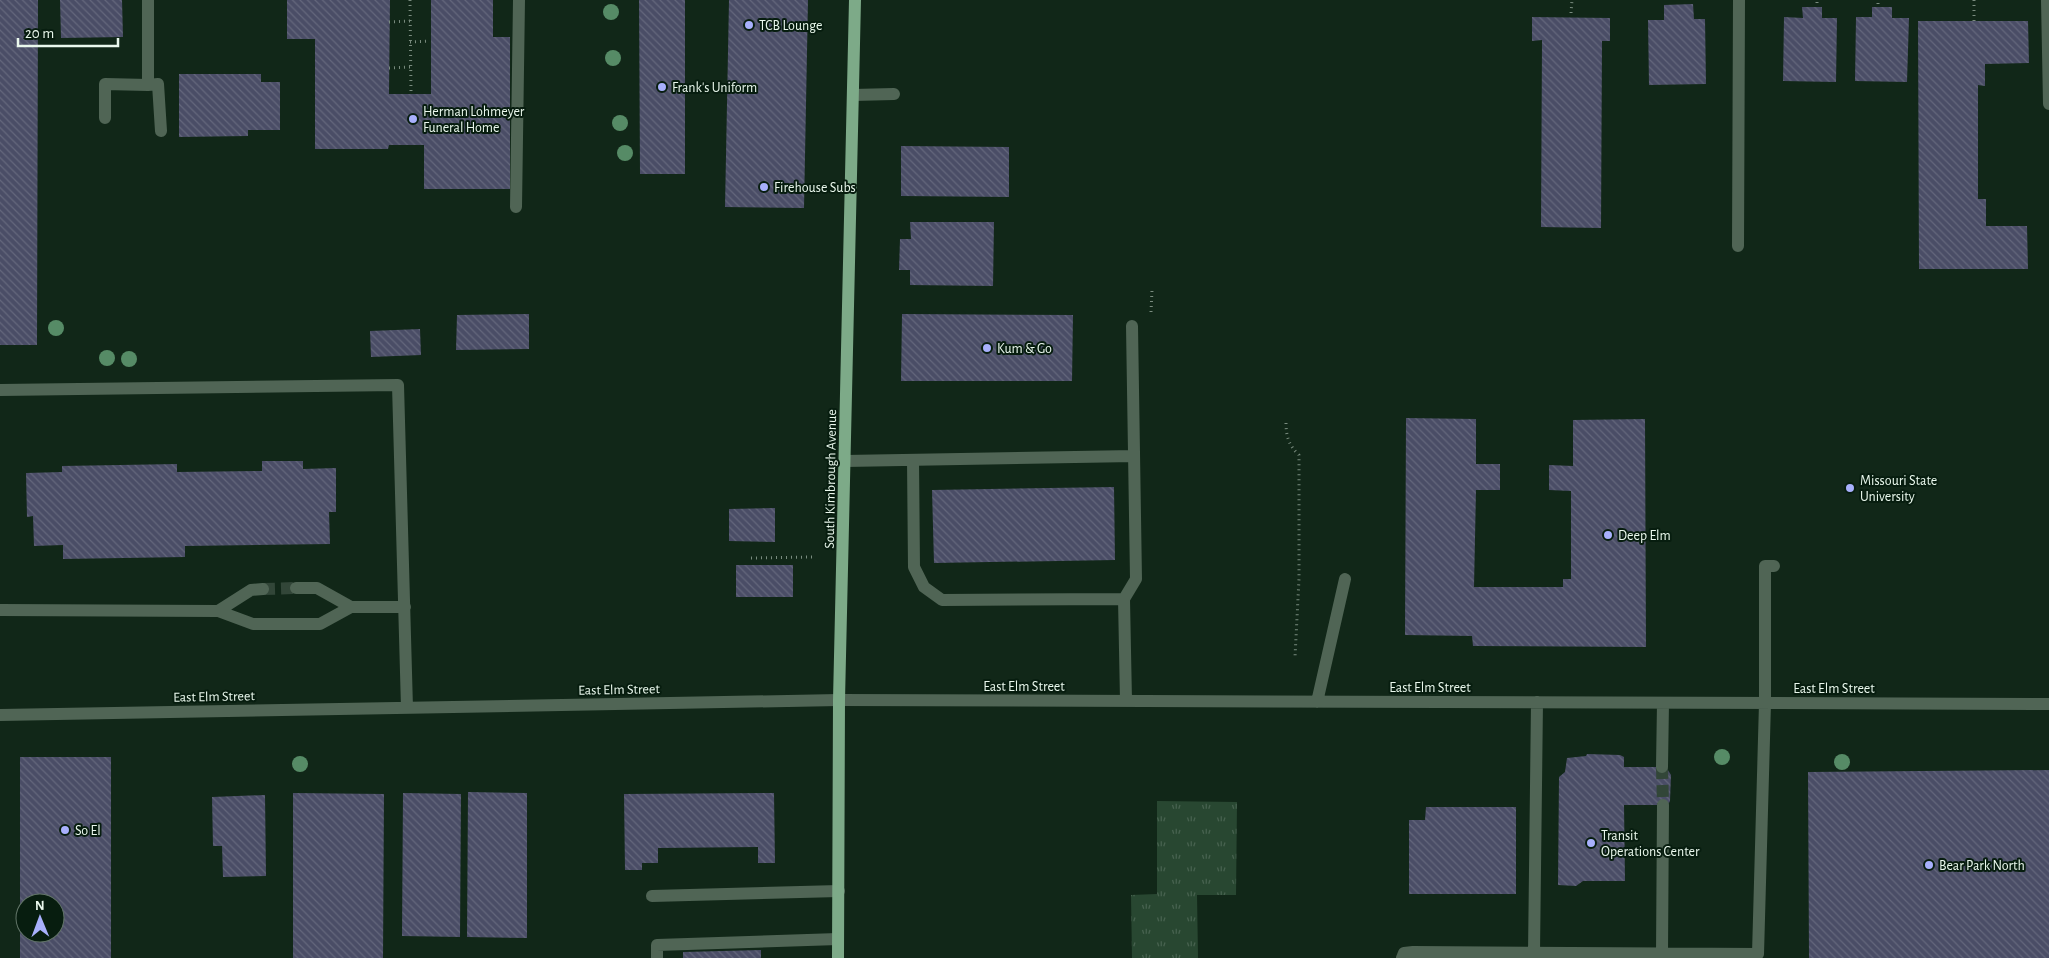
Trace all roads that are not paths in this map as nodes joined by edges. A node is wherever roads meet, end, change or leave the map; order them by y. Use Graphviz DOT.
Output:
graph roads {
  1 [pos="148,0"];
  2 [pos="519,0"];
  3 [pos="855,0"];
  4 [pos="1739,0"];
  5 [pos="2047,0"];
  6 [pos="148,85"];
  7 [pos="894,94"];
  8 [pos="853,95"];
  9 [pos="2049,104"];
  10 [pos="105,118"];
  11 [pos="160,131"];
  12 [pos="516,207"];
  13 [pos="1738,246"];
  14 [pos="1132,326"];
  15 [pos="0,390"];
  16 [pos="1134,456"];
  17 [pos="913,460"];
  18 [pos="845,461"];
  19 [pos="1774,566"];
  20 [pos="1345,579"];
  21 [pos="296,588"];
  22 [pos="263,589"];
  23 [pos="1124,599"];
  24 [pos="351,607"];
  25 [pos="404,607"];
  26 [pos="0,610"];
  27 [pos="218,611"];
  28 [pos="840,700"];
  29 [pos="1126,701"];
  30 [pos="1317,702"];
  31 [pos="1537,702"];
  32 [pos="1663,703"];
  33 [pos="1765,703"];
  34 [pos="2049,704"];
  35 [pos="407,708"];
  36 [pos="0,715"];
  37 [pos="1662,767"];
  38 [pos="1663,805"];
  39 [pos="839,891"];
  40 [pos="652,896"];
  41 [pos="838,939"];
  42 [pos="1534,953"];
  43 [pos="1662,953"];
  44 [pos="1758,956"];
  45 [pos="657,958"];
  46 [pos="838,958"];
  47 [pos="1402,958"];
  1 -- 6 [label="street"];
  2 -- 12 [label="street"];
  3 -- 8 [label="main road, South Kimbrough Avenue"];
  4 -- 13 [label="street"];
  5 -- 9 [label="street"];
  6 -- 10 [label="street"];
  6 -- 11 [label="street"];
  7 -- 8 [label="street"];
  8 -- 18 [label="main road, South Kimbrough Avenue"];
  14 -- 16 [label="street"];
  15 -- 25 [label="street"];
  16 -- 17 [label="street"];
  16 -- 23 [label="street"];
  17 -- 18 [label="street"];
  17 -- 23 [label="street"];
  18 -- 28 [label="main road, South Kimbrough Avenue"];
  19 -- 33 [label="street"];
  20 -- 30 [label="street"];
  21 -- 24 [label="street"];
  22 -- 27 [label="street"];
  23 -- 29 [label="street"];
  24 -- 25 [label="street"];
  24 -- 27 [label="street"];
  25 -- 35 [label="street"];
  26 -- 27 [label="street"];
  28 -- 29 [label="street, East Elm Street"];
  28 -- 35 [label="street, East Elm Street"];
  28 -- 39 [label="main road, South Kimbrough Avenue"];
  29 -- 30 [label="street, East Elm Street"];
  30 -- 31 [label="street, East Elm Street"];
  31 -- 32 [label="street, East Elm Street"];
  31 -- 42 [label="street"];
  32 -- 33 [label="street, East Elm Street"];
  32 -- 37 [label="street"];
  33 -- 34 [label="street, East Elm Street"];
  33 -- 44 [label="street"];
  35 -- 36 [label="street, East Elm Street"];
  38 -- 43 [label="street"];
  39 -- 40 [label="street"];
  39 -- 41 [label="main road, South Kimbrough Avenue"];
  41 -- 45 [label="street"];
  41 -- 46 [label="main road, South Kimbrough Avenue"];
  42 -- 43 [label="street"];
  42 -- 47 [label="street"];
  43 -- 44 [label="street"];
}
